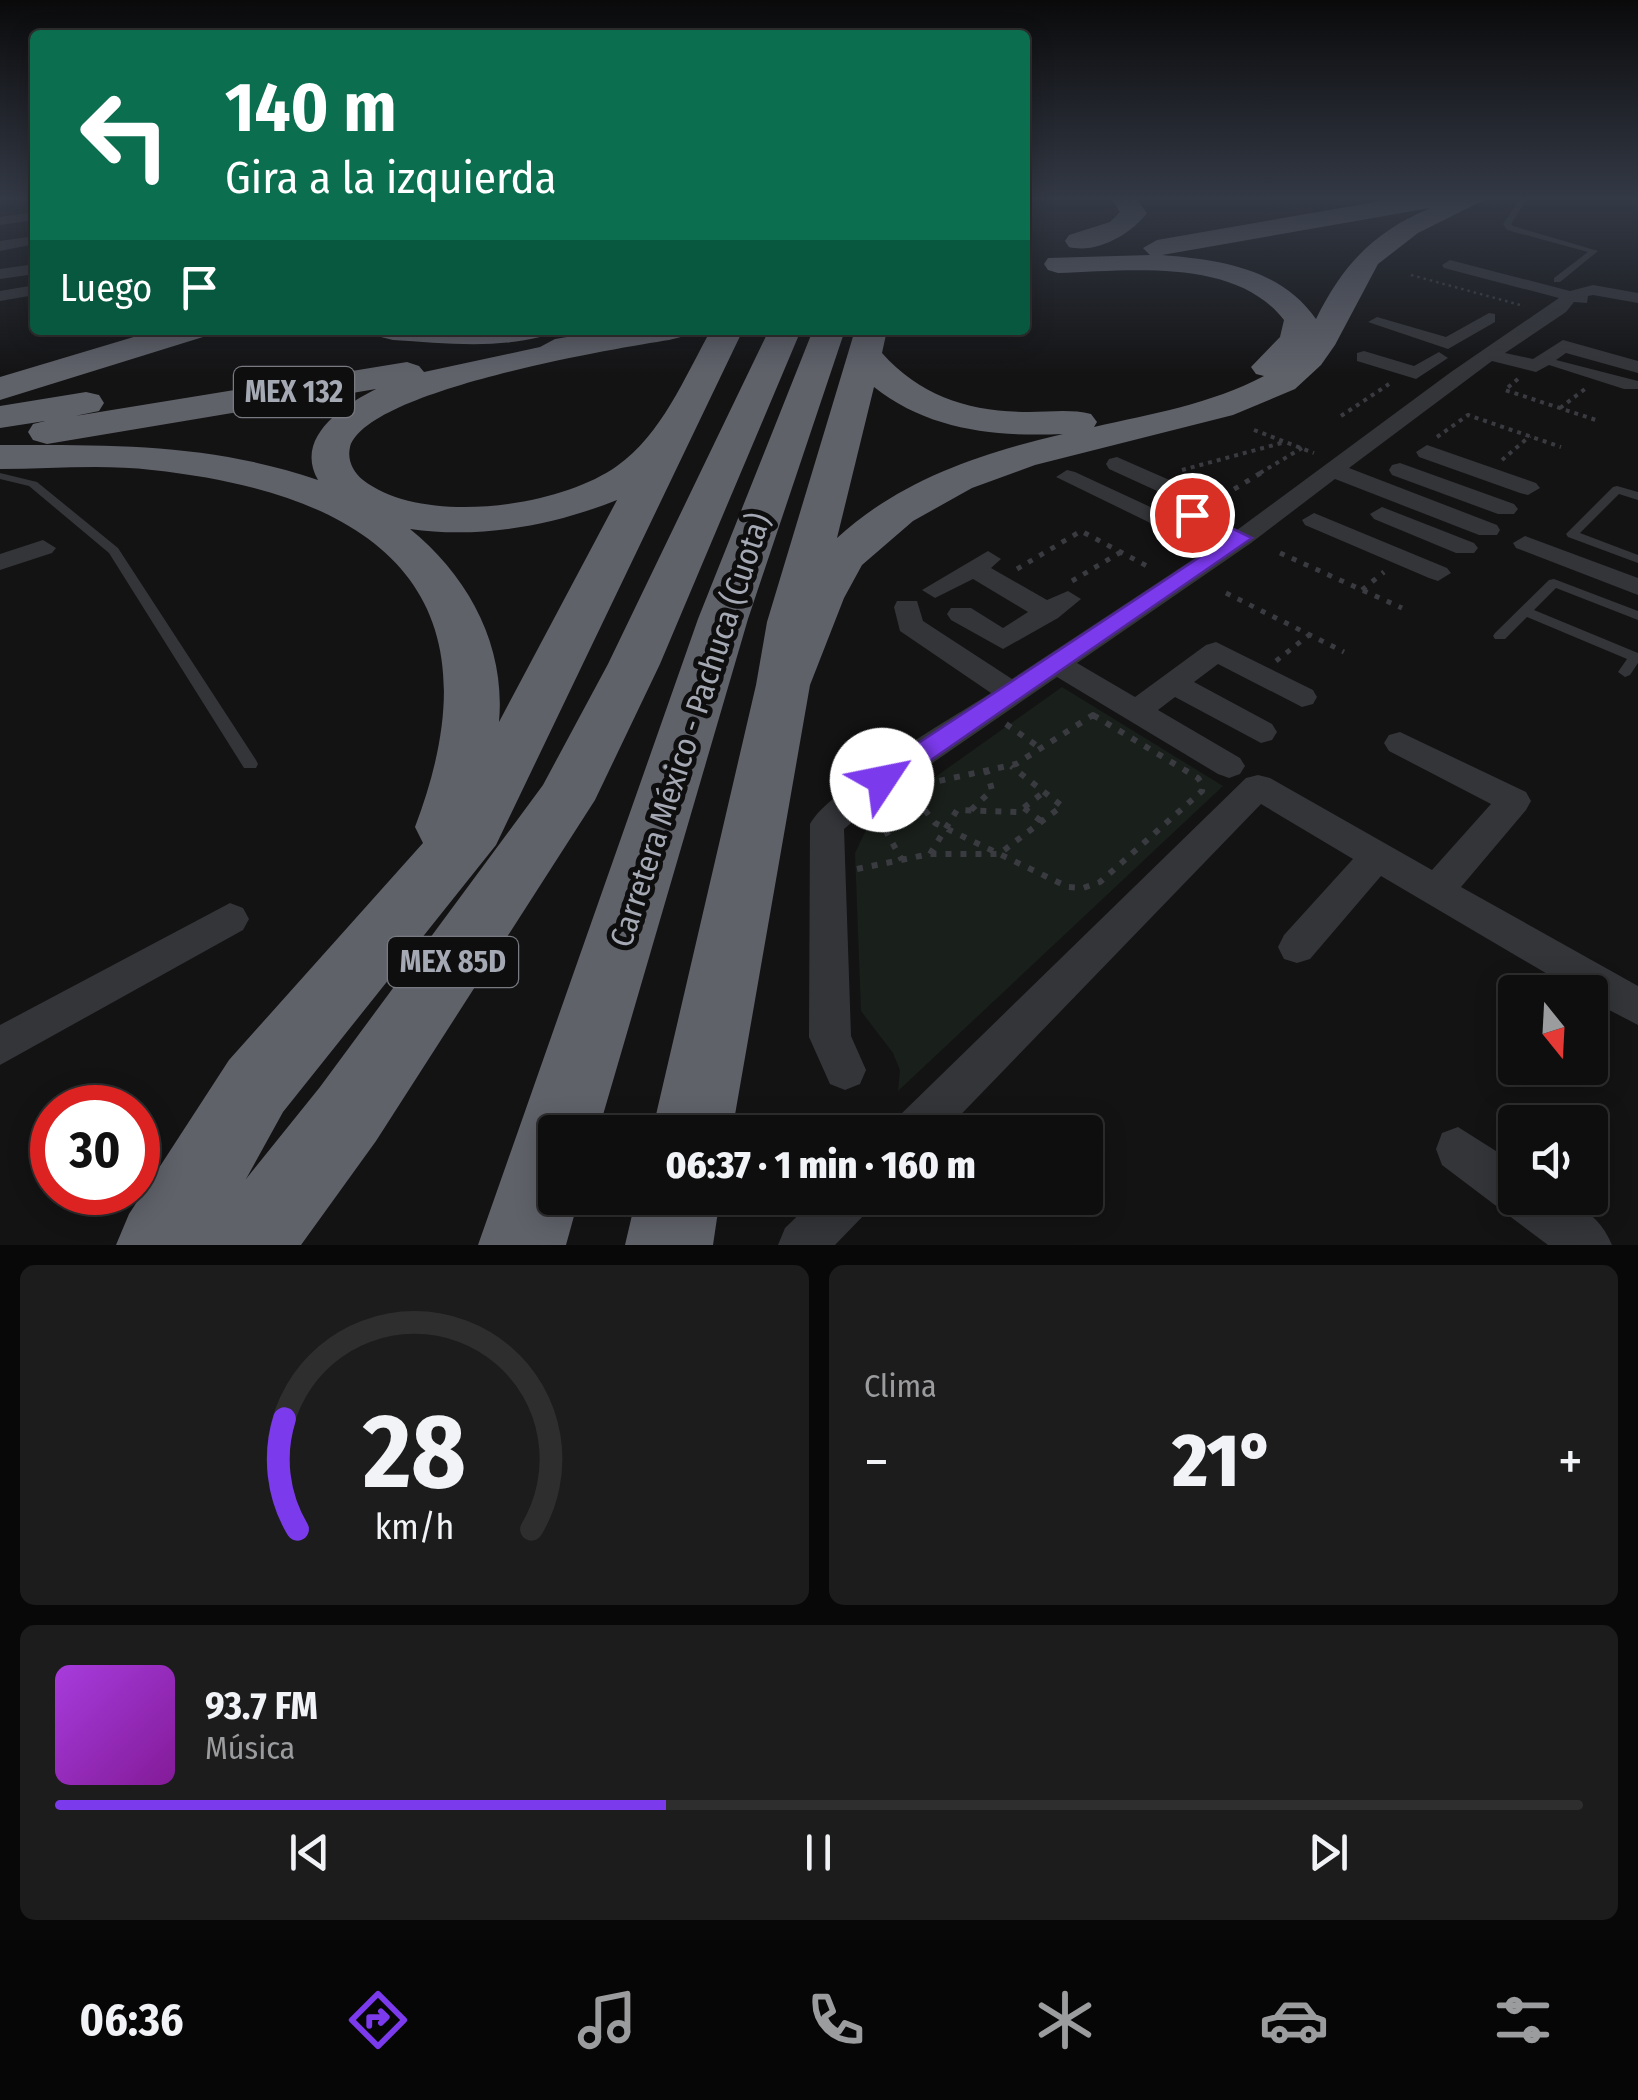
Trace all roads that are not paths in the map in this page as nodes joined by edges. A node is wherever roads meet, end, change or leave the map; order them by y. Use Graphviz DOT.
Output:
graph roads {
  1 [pos="1085,258"];
  2 [pos="1367,258"];
  3 [pos="1587,258"];
  4 [pos="1450,265"];
  5 [pos="30,270"];
  6 [pos="0,274"];
  7 [pos="30,291"];
  8 [pos="0,296"];
  9 [pos="1592,296"];
  10 [pos="1560,299"];
  11 [pos="1638,301"];
  12 [pos="0,310"];
  13 [pos="1490,318"];
  14 [pos="1464,334"];
  15 [pos="175,335"];
  16 [pos="501,335"];
  17 [pos="641,335"];
  18 [pos="724,335"];
  19 [pos="783,335"];
  20 [pos="854,338"];
  21 [pos="588,343"];
  22 [pos="1494,352"];
  23 [pos="1364,356"];
  24 [pos="1418,368"];
  25 [pos="1458,376"];
  26 [pos="1635,376"];
  27 [pos="0,389"];
  28 [pos="0,417"];
  29 [pos="1393,426"];
  30 [pos="0,439"];
  31 [pos="666,444"];
  32 [pos="1429,447"];
  33 [pos="0,457"];
  34 [pos="1325,462"];
  35 [pos="1117,464"];
  36 [pos="0,476"];
  37 [pos="1067,477"];
  38 [pos="1528,488"];
  39 [pos="1402,496"];
  40 [pos="1638,496"];
  41 [pos="1506,509"];
  42 [pos="1199,510"];
  43 [pos="1382,514"];
  44 [pos="1314,520"];
  45 [pos="1488,530"];
  46 [pos="1354,537"];
  47 [pos="1242,538"];
  48 [pos="1525,543"];
  49 [pos="43,548"];
  50 [pos="1465,548"];
  51 [pos="1638,558"];
  52 [pos="0,562"];
  53 [pos="1438,573"];
  54 [pos="1638,588"];
  55 [pos="935,590"];
  56 [pos="907,608"];
  57 [pos="1045,609"];
  58 [pos="1525,611"];
  59 [pos="962,614"];
  60 [pos="1638,616"];
  61 [pos="1500,636"];
  62 [pos="1070,657"];
  63 [pos="1626,672"];
  64 [pos="1174,683"];
  65 [pos="784,685"];
  66 [pos="1014,694"];
  67 [pos="1302,696"];
  68 [pos="1136,711"];
  69 [pos="1261,732"];
  70 [pos="1400,743"];
  71 [pos="250,764"];
  72 [pos="1244,777"];
  73 [pos="1377,856"];
  74 [pos="425,885"];
  75 [pos="1437,890"];
  76 [pos="230,918"];
  77 [pos="1297,948"];
  78 [pos="1638,1007"];
  79 [pos="0,1046"];
  80 [pos="846,1070"];
  81 [pos="564,1115"];
  82 [pos="695,1115"];
  83 [pos="930,1115"];
  84 [pos="1458,1150"];
  85 [pos="1498,1179"];
  86 [pos="538,1195"];
  87 [pos="675,1215"];
  88 [pos="832,1215"];
  89 [pos="1547,1215"];
  90 [pos="160,1245"];
  91 [pos="248,1245"];
  92 [pos="522,1245"];
  93 [pos="669,1245"];
  94 [pos="802,1245"];
  95 [pos="1588,1245"];
  1 -- 20 [label="highway"];
  2 -- 65 [label="highway"];
  3 -- 10 [label="lane"];
  4 -- 10 [label="street"];
  5 -- 6 [label="street"];
  7 -- 8 [label="street"];
  8 -- 12 [label="street"];
  9 -- 10 [label="street"];
  9 -- 10 [label="street"];
  9 -- 11 [label="street"];
  10 -- 22 [label="street"];
  13 -- 14 [label="street"];
  14 -- 22 [label="street"];
  14 -- 24 [label="street"];
  15 -- 27 [label="highway"];
  16 -- 28 [label="highway, MEX 132"];
  17 -- 21 [label="highway, MEX 132"];
  18 -- 31 [label="highway"];
  19 -- 91 [label="highway, Carretera México - Pachuca (Cuota) / MEX 85D"];
  20 -- 65 [label="highway"];
  20 -- 81 [label="highway, Carretera México - Pachuca (Cuota)"];
  21 -- 30 [label="highway, MEX 132"];
  21 -- 31 [label="highway"];
  22 -- 25 [label="street"];
  22 -- 26 [label="street"];
  23 -- 24 [label="street"];
  24 -- 25 [label="street"];
  25 -- 29 [label="street"];
  29 -- 32 [label="street"];
  29 -- 34 [label="street"];
  31 -- 74 [label="highway"];
  32 -- 38 [label="street"];
  32 -- 41 [label="street"];
  33 -- 74 [label="highway"];
  34 -- 39 [label="street"];
  34 -- 47 [label="street"];
  35 -- 42 [label="street"];
  36 -- 71 [label="lane"];
  37 -- 42 [label="street"];
  39 -- 43 [label="street"];
  39 -- 45 [label="street"];
  40 -- 51 [label="lane"];
  42 -- 47 [label="street"];
  43 -- 46 [label="street"];
  43 -- 50 [label="street"];
  44 -- 46 [label="street"];
  46 -- 53 [label="street"];
  47 -- 62 [label="street"];
  48 -- 54 [label="street"];
  49 -- 52 [label="street"];
  55 -- 57 [label="street"];
  56 -- 66 [label="street"];
  57 -- 59 [label="street"];
  57 -- 62 [label="street"];
  58 -- 60 [label="lane"];
  58 -- 61 [label="lane"];
  58 -- 63 [label="lane"];
  62 -- 66 [label="street"];
  62 -- 68 [label="street"];
  64 -- 67 [label="street"];
  64 -- 68 [label="street"];
  64 -- 69 [label="street"];
  65 -- 82 [label="highway"];
  66 -- 80 [label="street"];
  68 -- 72 [label="street"];
  70 -- 75 [label="street"];
  72 -- 73 [label="street"];
  72 -- 83 [label="street"];
  73 -- 75 [label="street"];
  73 -- 77 [label="street"];
  74 -- 90 [label="highway"];
  75 -- 78 [label="street"];
  76 -- 79 [label="street"];
  84 -- 85 [label="street"];
  86 -- 92 [label="highway"];
  87 -- 93 [label="highway"];
  88 -- 94 [label="street"];
  89 -- 95 [label="street"];
}
